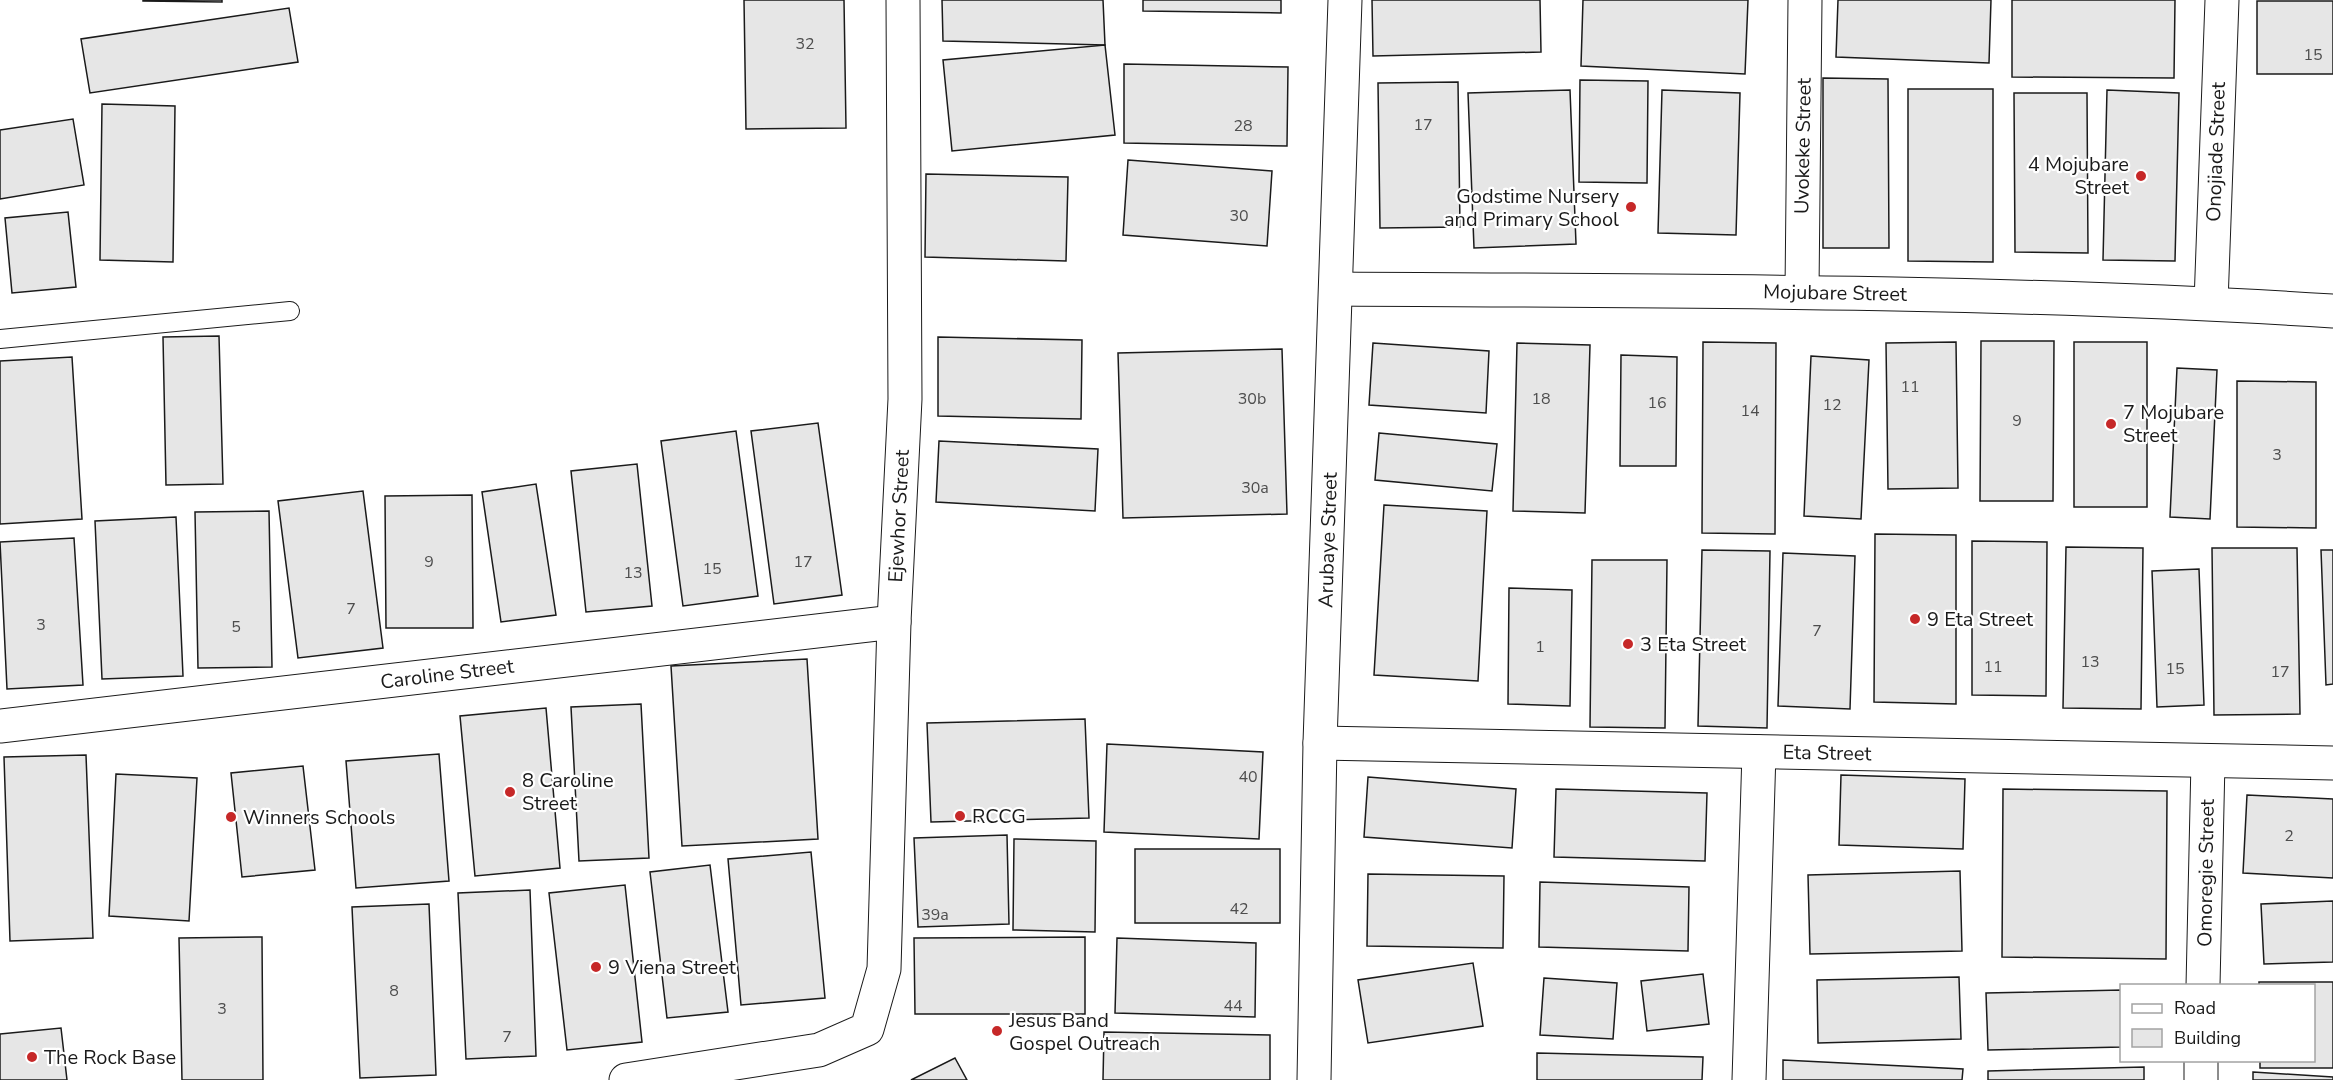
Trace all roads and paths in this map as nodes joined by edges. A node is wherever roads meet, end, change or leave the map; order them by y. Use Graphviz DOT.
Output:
graph roads {
  1 [pos="903,0"];
  2 [pos="1345,0"];
  3 [pos="1805,0"];
  4 [pos="2222,0"];
  5 [pos="1336,289"];
  6 [pos="1802,291"];
  7 [pos="2211,303"];
  8 [pos="290,311"];
  9 [pos="2333,311"];
  10 [pos="0,339"];
  11 [pos="894,622"];
  12 [pos="0,726"];
  13 [pos="1320,742"];
  14 [pos="1759,752"];
  15 [pos="2208,761"];
  16 [pos="2333,764"];
  17 [pos="2203,984"];
  18 [pos="2201,1062"];
  19 [pos="626,1080"];
  20 [pos="1314,1080"];
  21 [pos="1749,1080"];
  22 [pos="2201,1080"];
  1 -- 11 [label="street, Ejewhor Street"];
  2 -- 5 [label="street, Arubaye Street"];
  3 -- 6 [label="street, Uvokeke Street"];
  4 -- 7 [label="street, Onojiade Street"];
  5 -- 6 [label="street, Mojubare Street"];
  5 -- 13 [label="street, Arubaye Street"];
  6 -- 7 [label="street, Mojubare Street"];
  7 -- 9 [label="street, Mojubare Street"];
  8 -- 10 [label="lane"];
  11 -- 12 [label="street, Caroline Street"];
  11 -- 19 [label="street, Ejewhor Street"];
  13 -- 14 [label="street, Eta Street"];
  13 -- 20 [label="street, Arubaye Street"];
  14 -- 15 [label="street, Eta Street"];
  14 -- 21 [label="street"];
  15 -- 16 [label="street, Eta Street"];
  15 -- 17 [label="street, Omoregie Street"];
  18 -- 22 [label="street"];
}
